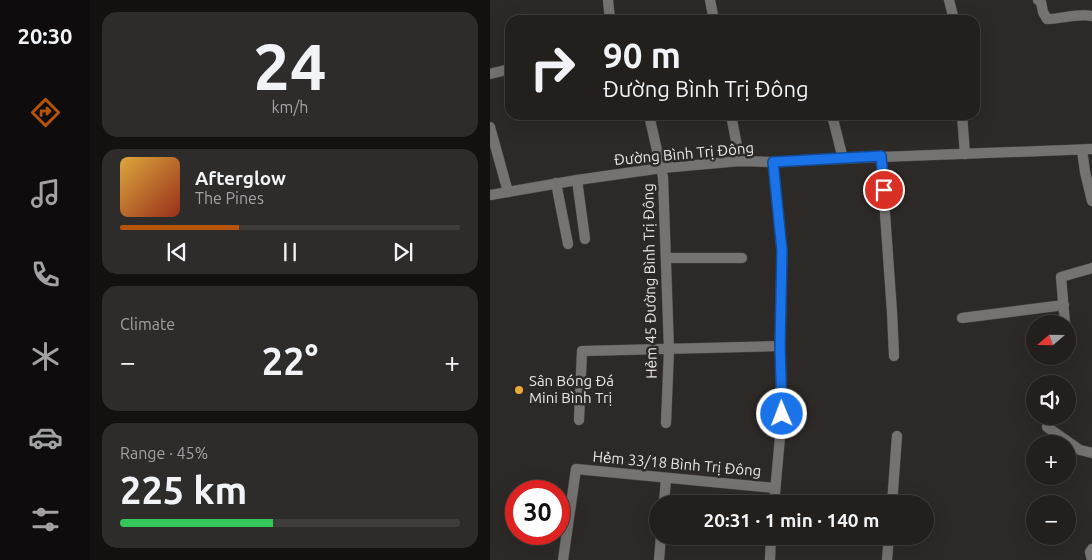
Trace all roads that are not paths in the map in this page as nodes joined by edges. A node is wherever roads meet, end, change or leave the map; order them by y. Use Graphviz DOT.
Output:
graph roads {
  1 [pos="608,0"];
  2 [pos="710,0"];
  3 [pos="950,0"];
  4 [pos="1038,0"];
  5 [pos="610,15"];
  6 [pos="713,15"];
  7 [pos="953,15"];
  8 [pos="1092,16"];
  9 [pos="505,70"];
  10 [pos="490,74"];
  11 [pos="651,120"];
  12 [pos="732,120"];
  13 [pos="833,120"];
  14 [pos="962,120"];
  15 [pos="490,127"];
  16 [pos="1087,150"];
  17 [pos="965,154"];
  18 [pos="881,156"];
  19 [pos="843,158"];
  20 [pos="740,161"];
  21 [pos="773,162"];
  22 [pos="662,168"];
  23 [pos="577,180"];
  24 [pos="556,184"];
  25 [pos="508,192"];
  26 [pos="490,195"];
  27 [pos="1092,202"];
  28 [pos="585,240"];
  29 [pos="568,244"];
  30 [pos="666,258"];
  31 [pos="742,258"];
  32 [pos="1092,268"];
  33 [pos="1064,305"];
  34 [pos="1065,315"];
  35 [pos="962,318"];
  36 [pos="780,346"];
  37 [pos="669,350"];
  38 [pos="894,356"];
  39 [pos="579,420"];
  40 [pos="666,423"];
  41 [pos="1047,427"];
  42 [pos="897,436"];
  43 [pos="1092,453"];
  44 [pos="666,478"];
  45 [pos="775,488"];
  46 [pos="665,495"];
  47 [pos="775,495"];
  48 [pos="893,495"];
  49 [pos="660,545"];
  50 [pos="771,545"];
  51 [pos="889,545"];
  52 [pos="1092,550"];
  53 [pos="564,560"];
  54 [pos="659,560"];
  55 [pos="770,560"];
  56 [pos="888,560"];
  57 [pos="1092,560"];
  1 -- 5 [label="street"];
  2 -- 6 [label="street"];
  3 -- 7 [label="street"];
  4 -- 8 [label="street"];
  9 -- 10 [label="street"];
  11 -- 22 [label="street, Hẻm 45 Đường Bình Trị Đông"];
  12 -- 20 [label="street"];
  13 -- 19 [label="street"];
  14 -- 17 [label="street"];
  15 -- 25 [label="street"];
  16 -- 17 [label="street, Đường Bình Trị Đông"];
  16 -- 27 [label="street"];
  17 -- 18 [label="street, Đường Bình Trị Đông"];
  18 -- 19 [label="street, Đường Bình Trị Đông"];
  18 -- 38 [label="street"];
  19 -- 21 [label="street, Đường Bình Trị Đông"];
  20 -- 21 [label="street, Đường Bình Trị Đông"];
  20 -- 22 [label="street, Đường Bình Trị Đông"];
  21 -- 36 [label="street"];
  22 -- 23 [label="street, Đường Bình Trị Đông"];
  22 -- 30 [label="street, Hẻm 45 Đường Bình Trị Đông"];
  23 -- 24 [label="street, Đường Bình Trị Đông"];
  23 -- 28 [label="street"];
  24 -- 25 [label="street, Đường Bình Trị Đông"];
  24 -- 29 [label="street"];
  25 -- 26 [label="street, Đường Bình Trị Đông"];
  30 -- 31 [label="street"];
  30 -- 37 [label="street, Hẻm 45 Đường Bình Trị Đông"];
  32 -- 33 [label="street"];
  33 -- 34 [label="street"];
  33 -- 35 [label="street"];
  36 -- 37 [label="street"];
  36 -- 45 [label="street"];
  37 -- 39 [label="street"];
  37 -- 40 [label="street, Hẻm 45 Đường Bình Trị Đông"];
  41 -- 43 [label="street"];
  42 -- 48 [label="street"];
  44 -- 45 [label="street, Hẻm 33/18 Bình Trị Đông"];
  44 -- 46 [label="street"];
  44 -- 53 [label="street, Hẻm 33/18 Bình Trị Đông"];
  45 -- 47 [label="street"];
  49 -- 54 [label="street"];
  50 -- 55 [label="street"];
  51 -- 56 [label="street"];
  52 -- 57 [label="street"];
}
